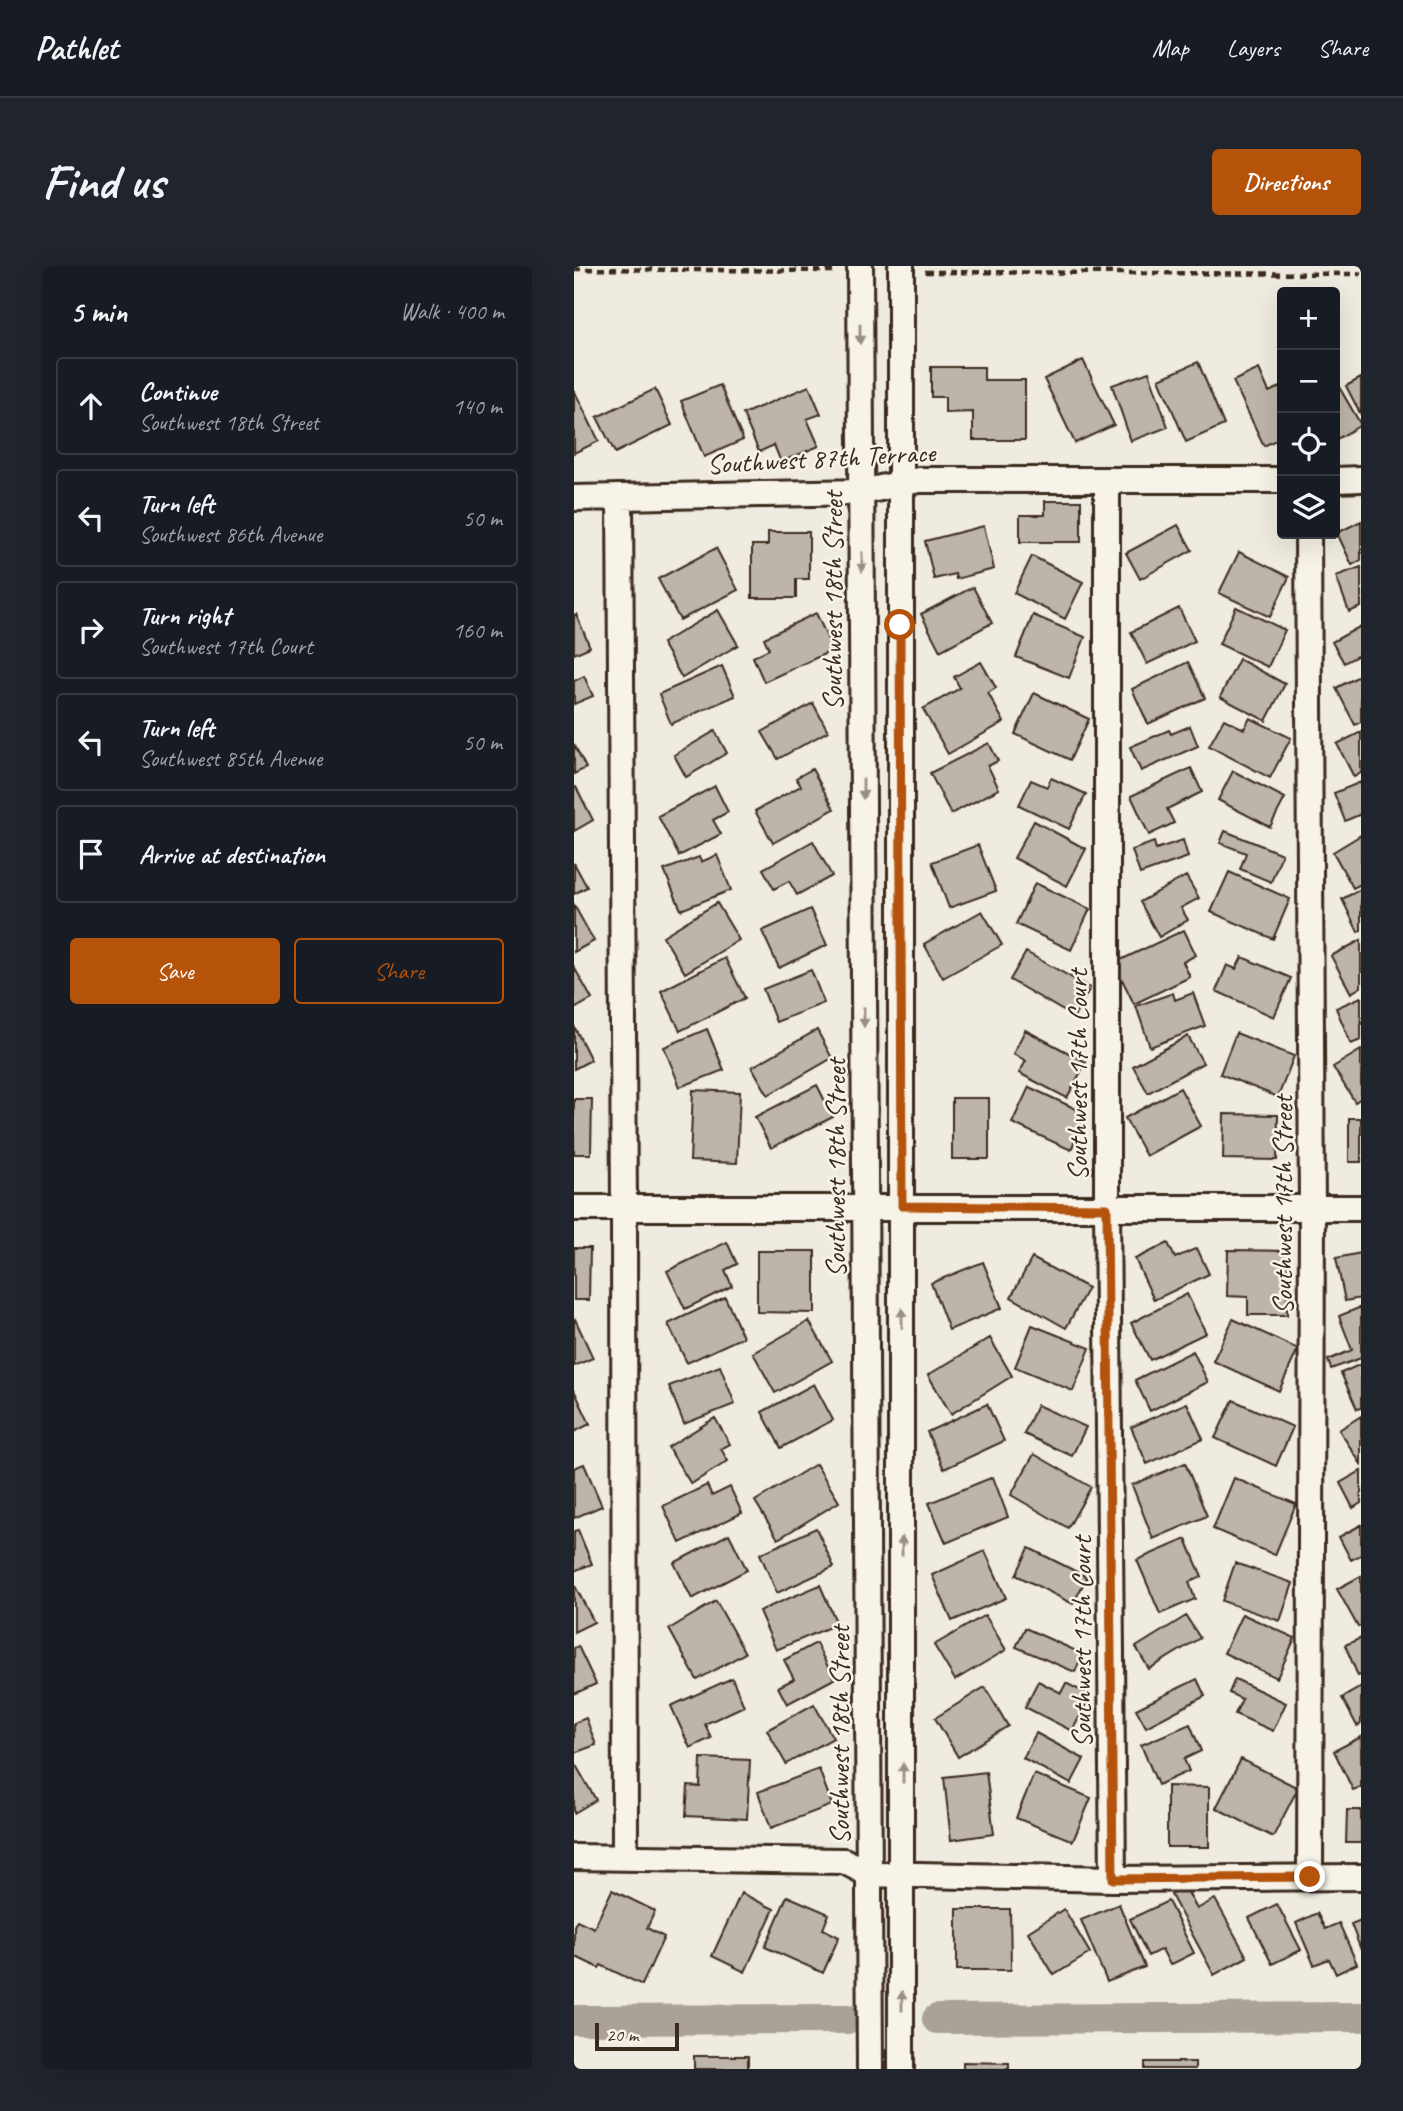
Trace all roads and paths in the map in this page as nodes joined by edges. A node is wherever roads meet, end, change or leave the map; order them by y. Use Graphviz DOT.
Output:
graph roads {
  1 [pos="574,269"];
  2 [pos="860,269"];
  3 [pos="901,269"];
  4 [pos="1361,274"];
  5 [pos="1361,479"];
  6 [pos="1277,480"];
  7 [pos="1340,480"];
  8 [pos="1107,481"];
  9 [pos="900,484"];
  10 [pos="861,492"];
  11 [pos="620,497"];
  12 [pos="574,498"];
  13 [pos="1308,539"];
  14 [pos="865,1206"];
  15 [pos="902,1206"];
  16 [pos="574,1208"];
  17 [pos="624,1208"];
  18 [pos="1107,1208"];
  19 [pos="1312,1208"];
  20 [pos="1361,1208"];
  21 [pos="574,1857"];
  22 [pos="625,1857"];
  23 [pos="869,1874"];
  24 [pos="902,1875"];
  25 [pos="1310,1877"];
  26 [pos="1361,1877"];
  27 [pos="1113,1879"];
  28 [pos="870,2069"];
  29 [pos="901,2069"];
  1 -- 2 [label="path"];
  2 -- 10 [label="street, Southwest 18th Street, one-way"];
  3 -- 4 [label="path"];
  3 -- 9 [label="street"];
  5 -- 7 [label="street"];
  6 -- 8 [label="street, Southwest 87th Terrace"];
  8 -- 9 [label="street, Southwest 87th Terrace"];
  8 -- 18 [label="street, Southwest 17th Court"];
  9 -- 10 [label="street, Southwest 87th Terrace"];
  9 -- 15 [label="street"];
  10 -- 11 [label="street, Southwest 87th Terrace"];
  10 -- 14 [label="street, Southwest 18th Street, one-way"];
  11 -- 12 [label="street, Southwest 87th Terrace"];
  11 -- 17 [label="street"];
  13 -- 19 [label="street, Southwest 17th Street"];
  14 -- 15 [label="street"];
  14 -- 17 [label="street"];
  14 -- 23 [label="street, Southwest 18th Street"];
  15 -- 18 [label="street"];
  24 -- 15 [label="street, one-way"];
  16 -- 17 [label="street"];
  17 -- 22 [label="street"];
  18 -- 19 [label="street"];
  18 -- 27 [label="street, Southwest 17th Court"];
  19 -- 20 [label="street"];
  19 -- 25 [label="street, Southwest 17th Street"];
  21 -- 22 [label="street"];
  22 -- 23 [label="street"];
  23 -- 24 [label="street"];
  23 -- 28 [label="street, Southwest 18th Street"];
  24 -- 27 [label="street"];
  29 -- 24 [label="street, one-way"];
  25 -- 26 [label="street"];
  25 -- 27 [label="street"];
}
